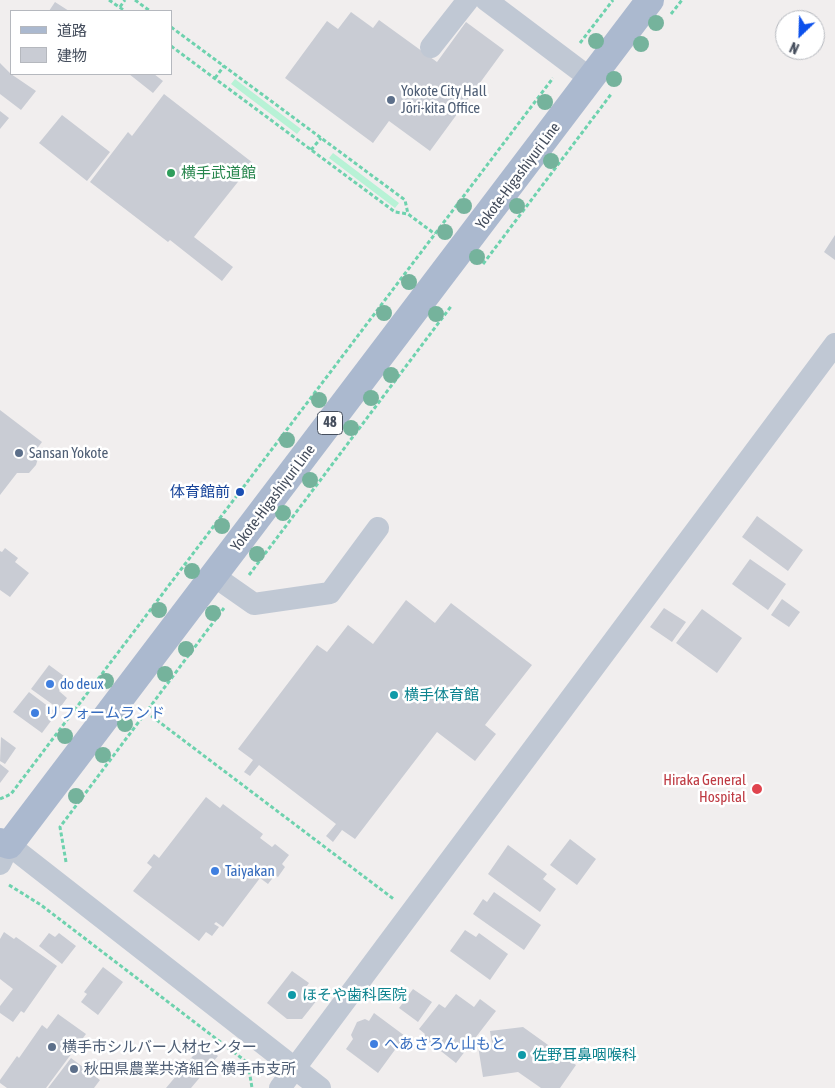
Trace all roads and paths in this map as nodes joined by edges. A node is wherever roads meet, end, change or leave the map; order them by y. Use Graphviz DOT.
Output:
graph roads {
  1 [pos="110,0"];
  2 [pos="125,0"];
  3 [pos="135,0"];
  4 [pos="468,0"];
  5 [pos="486,0"];
  6 [pos="613,0"];
  7 [pos="682,0"];
  8 [pos="120,8"];
  9 [pos="123,10"];
  10 [pos="149,10"];
  11 [pos="658,10"];
  12 [pos="172,28"];
  13 [pos="172,47"];
  14 [pos="431,47"];
  15 [pos="567,61"];
  16 [pos="224,66"];
  17 [pos="215,78"];
  18 [pos="591,79"];
  19 [pos="615,89"];
  20 [pos="321,138"];
  21 [pos="311,150"];
  22 [pos="408,214"];
  23 [pos="435,234"];
  24 [pos="478,271"];
  25 [pos="455,301"];
  26 [pos="835,344"];
  27 [pos="378,528"];
  28 [pos="214,576"];
  29 [pos="236,592"];
  30 [pos="146,712"];
  31 [pos="0,799"];
  32 [pos="4,859"];
  33 [pos="67,869"];
  34 [pos="411,912"];
  35 [pos="294,1070"];
  36 [pos="252,1088"];
  37 [pos="280,1088"];
  38 [pos="320,1088"];
  1 -- 8 [label="path"];
  2 -- 8 [label="path"];
  3 -- 10 [label="path"];
  4 -- 14 [label="street"];
  5 -- 15 [label="street"];
  6 -- 15 [label="path"];
  7 -- 11 [label="path"];
  8 -- 9 [label="path"];
  11 -- 18 [label="main road, Yokote-Higashiyuri Line / 48"];
  12 -- 16 [label="path"];
  13 -- 17 [label="path"];
  15 -- 18 [label="street"];
  15 -- 23 [label="path"];
  16 -- 17 [label="path"];
  16 -- 20 [label="path"];
  17 -- 21 [label="path"];
  18 -- 28 [label="main road, Yokote-Higashiyuri Line / 48"];
  19 -- 24 [label="path"];
  20 -- 21 [label="path"];
  20 -- 22 [label="path"];
  21 -- 22 [label="path"];
  22 -- 23 [label="path"];
  23 -- 31 [label="path"];
  25 -- 29 [label="path"];
  26 -- 34 [label="street"];
  27 -- 29 [label="street"];
  28 -- 29 [label="street"];
  28 -- 32 [label="main road, Yokote-Higashiyuri Line / 48"];
  29 -- 30 [label="path"];
  30 -- 33 [label="path"];
  30 -- 34 [label="path"];
  32 -- 35 [label="street"];
  32 -- 36 [label="path"];
  34 -- 35 [label="street"];
  35 -- 37 [label="street"];
  35 -- 38 [label="street"];
}
